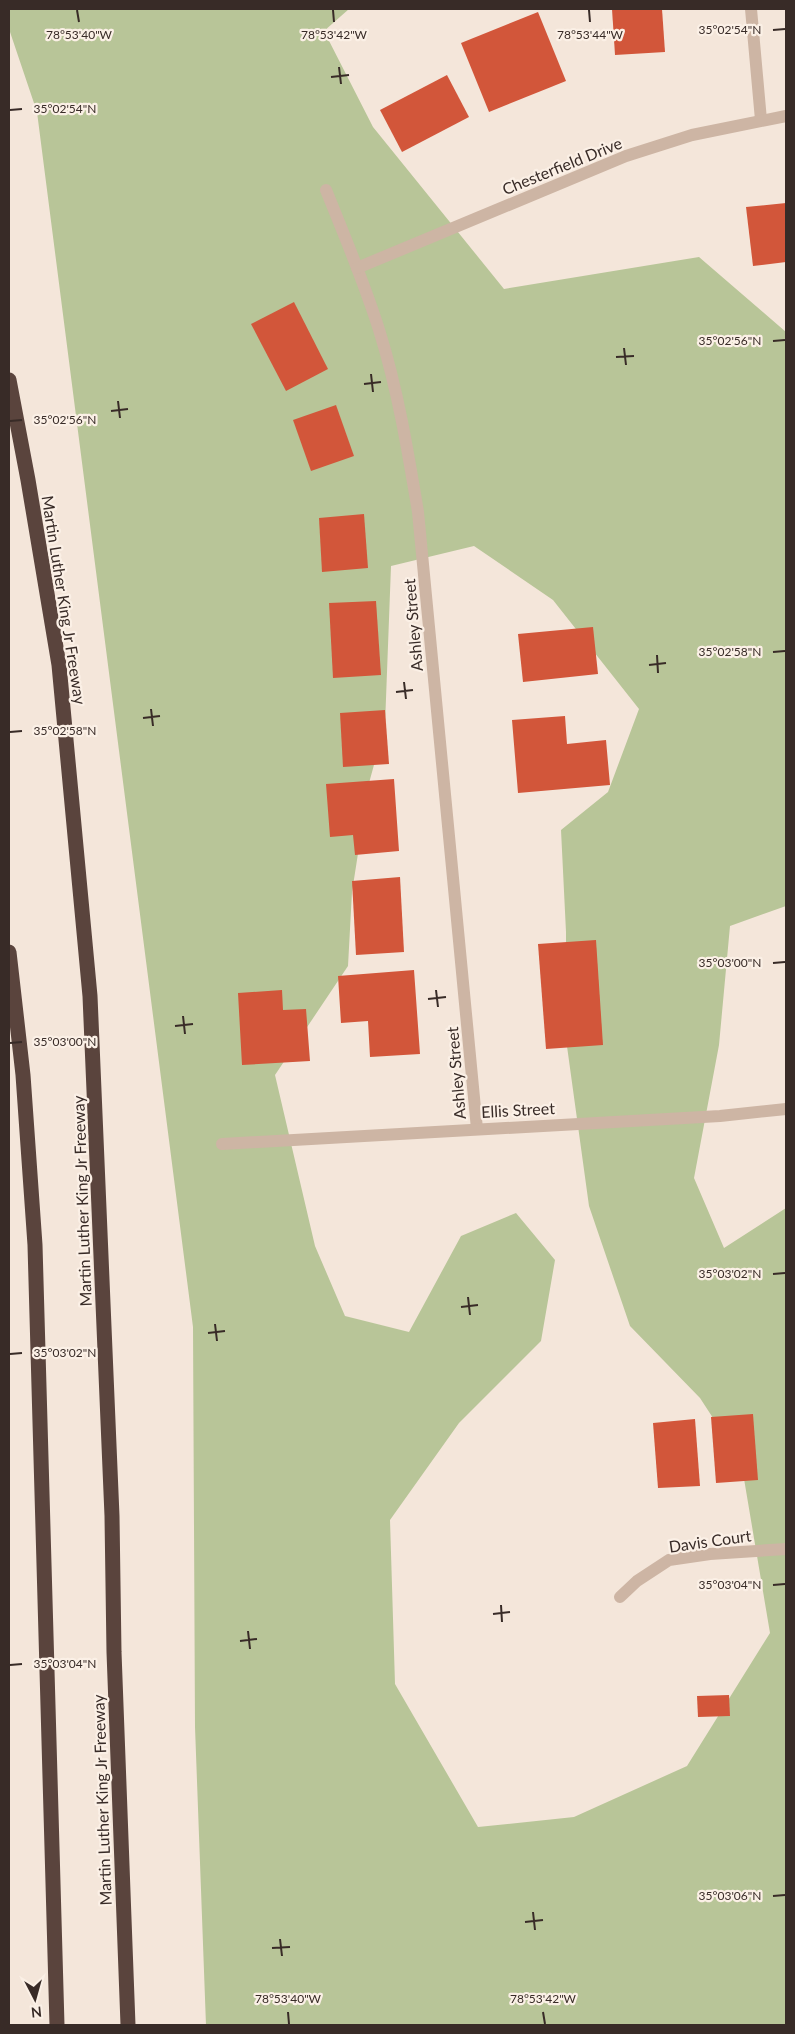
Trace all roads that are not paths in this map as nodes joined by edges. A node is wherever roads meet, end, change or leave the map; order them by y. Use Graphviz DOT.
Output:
graph roads {
  1 [pos="751,9"];
  2 [pos="786,116"];
  3 [pos="761,120"];
  4 [pos="326,190"];
  5 [pos="358,268"];
  6 [pos="9,380"];
  7 [pos="9,952"];
  8 [pos="786,1109"];
  9 [pos="477,1129"];
  10 [pos="222,1144"];
  11 [pos="786,1549"];
  12 [pos="620,1598"];
  13 [pos="56,2025"];
  14 [pos="128,2025"];
  1 -- 3 [label="street"];
  2 -- 3 [label="street, Chesterfield Drive"];
  3 -- 5 [label="street, Chesterfield Drive"];
  4 -- 5 [label="street, Ashley Street"];
  5 -- 9 [label="street, Ashley Street"];
  6 -- 14 [label="highway, Martin Luther King Jr Freeway"];
  7 -- 13 [label="highway"];
  8 -- 9 [label="street, Ellis Street"];
  9 -- 10 [label="street, Ellis Street"];
  11 -- 12 [label="street, Davis Court"];
}
